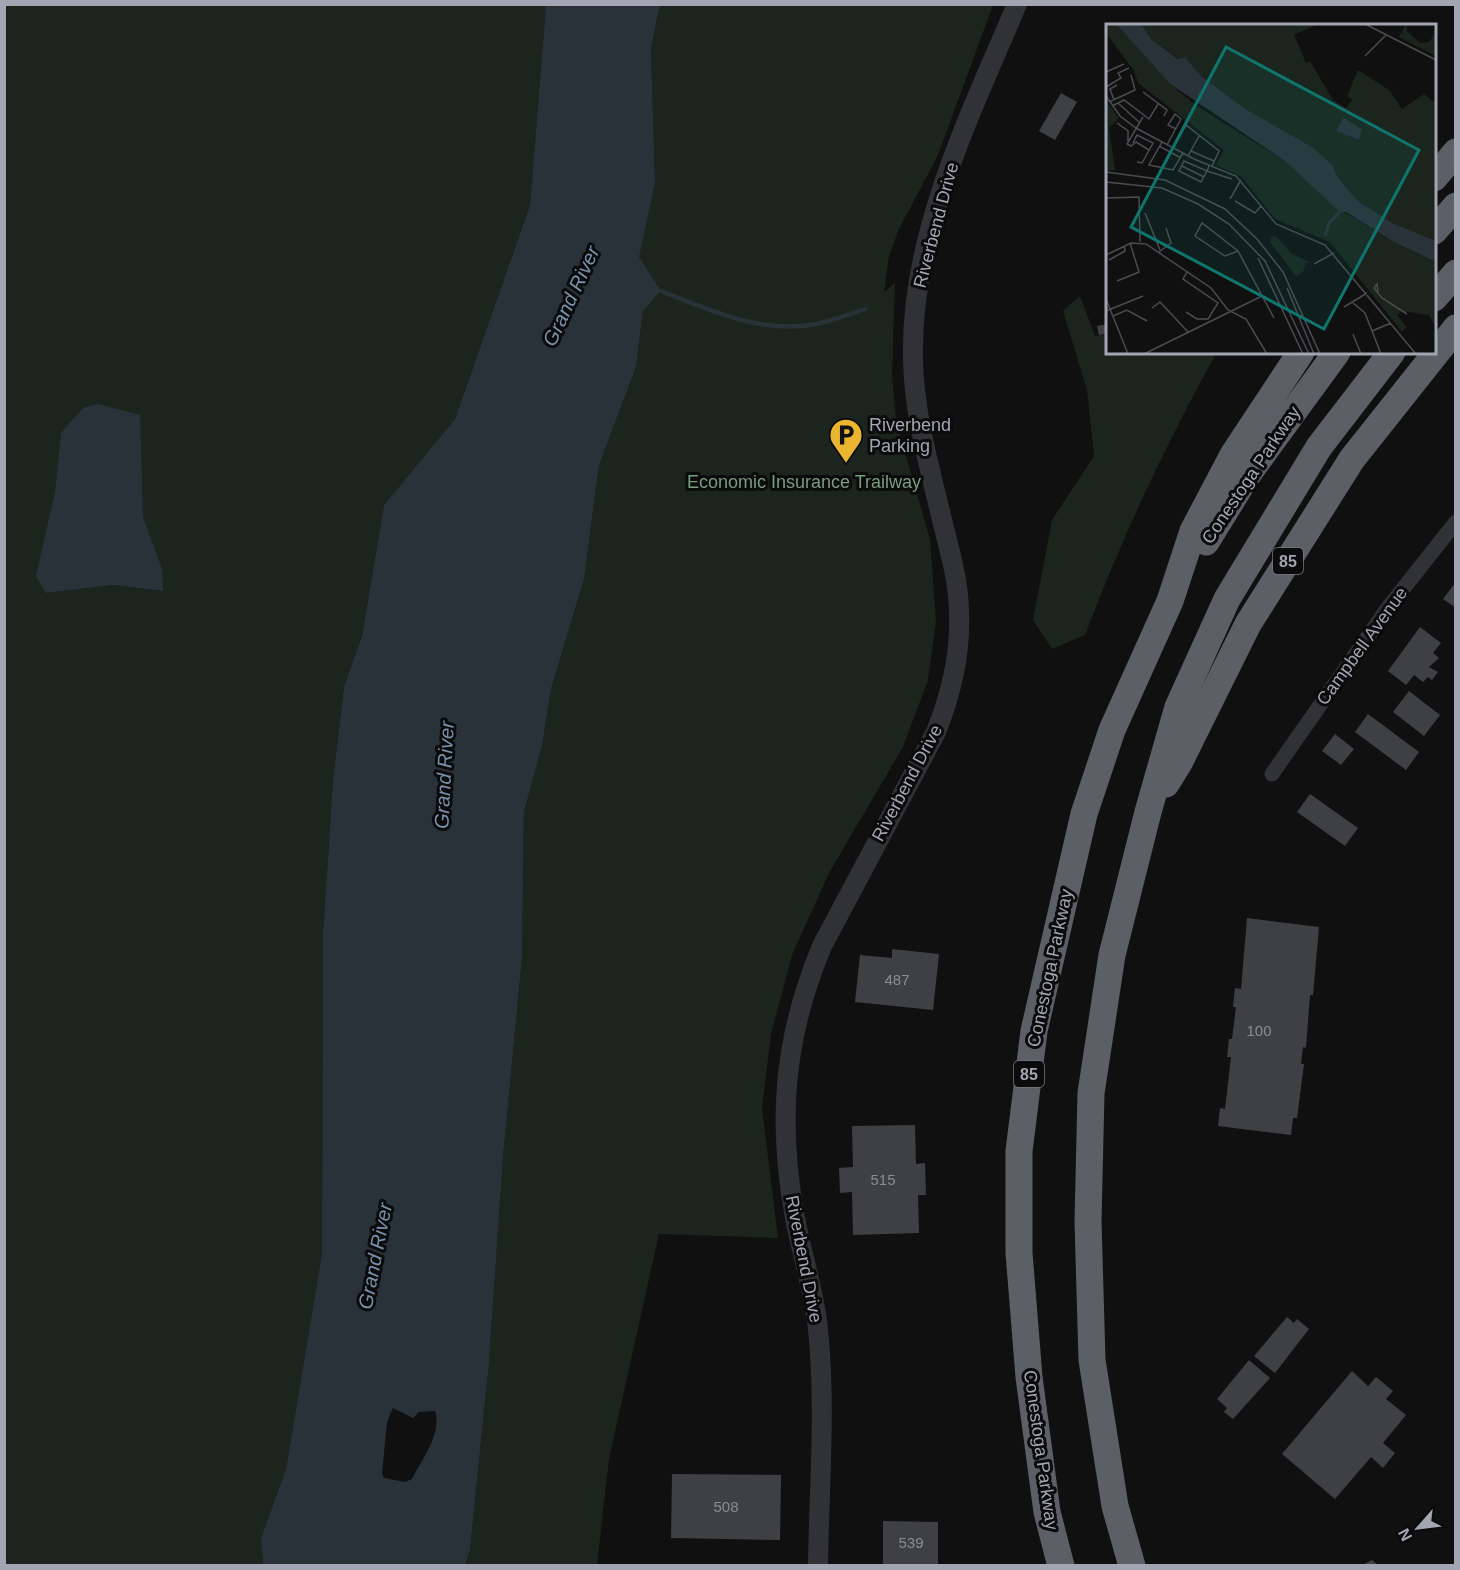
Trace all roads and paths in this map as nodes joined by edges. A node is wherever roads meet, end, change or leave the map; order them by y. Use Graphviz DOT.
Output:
graph roads {
  1 [pos="1017,4"];
  2 [pos="1455,152"];
  3 [pos="1436,176"];
  4 [pos="1455,206"];
  5 [pos="1436,229"];
  6 [pos="1455,273"];
  7 [pos="1436,296"];
  8 [pos="1455,328"];
  9 [pos="1436,352"];
  10 [pos="1300,354"];
  11 [pos="1336,354"];
  12 [pos="1390,354"];
  13 [pos="1435,354"];
  14 [pos="1455,522"];
  15 [pos="1170,601"];
  16 [pos="1272,774"];
  17 [pos="1148,812"];
  18 [pos="818,1566"];
  19 [pos="1061,1566"];
  20 [pos="1131,1566"];
  1 -- 18 [label="street, Riverbend Drive"];
  2 -- 3 [label="highway"];
  4 -- 5 [label="highway"];
  6 -- 7 [label="highway"];
  8 -- 9 [label="highway, 85"];
  10 -- 15 [label="highway, Conestoga Parkway / 85"];
  11 -- 15 [label="highway, Conestoga Parkway / 85"];
  12 -- 17 [label="highway, 85"];
  13 -- 17 [label="highway, 85"];
  14 -- 16 [label="street, Campbell Avenue"];
  15 -- 19 [label="highway, Conestoga Parkway / 85"];
  17 -- 20 [label="highway, 85"];
}
